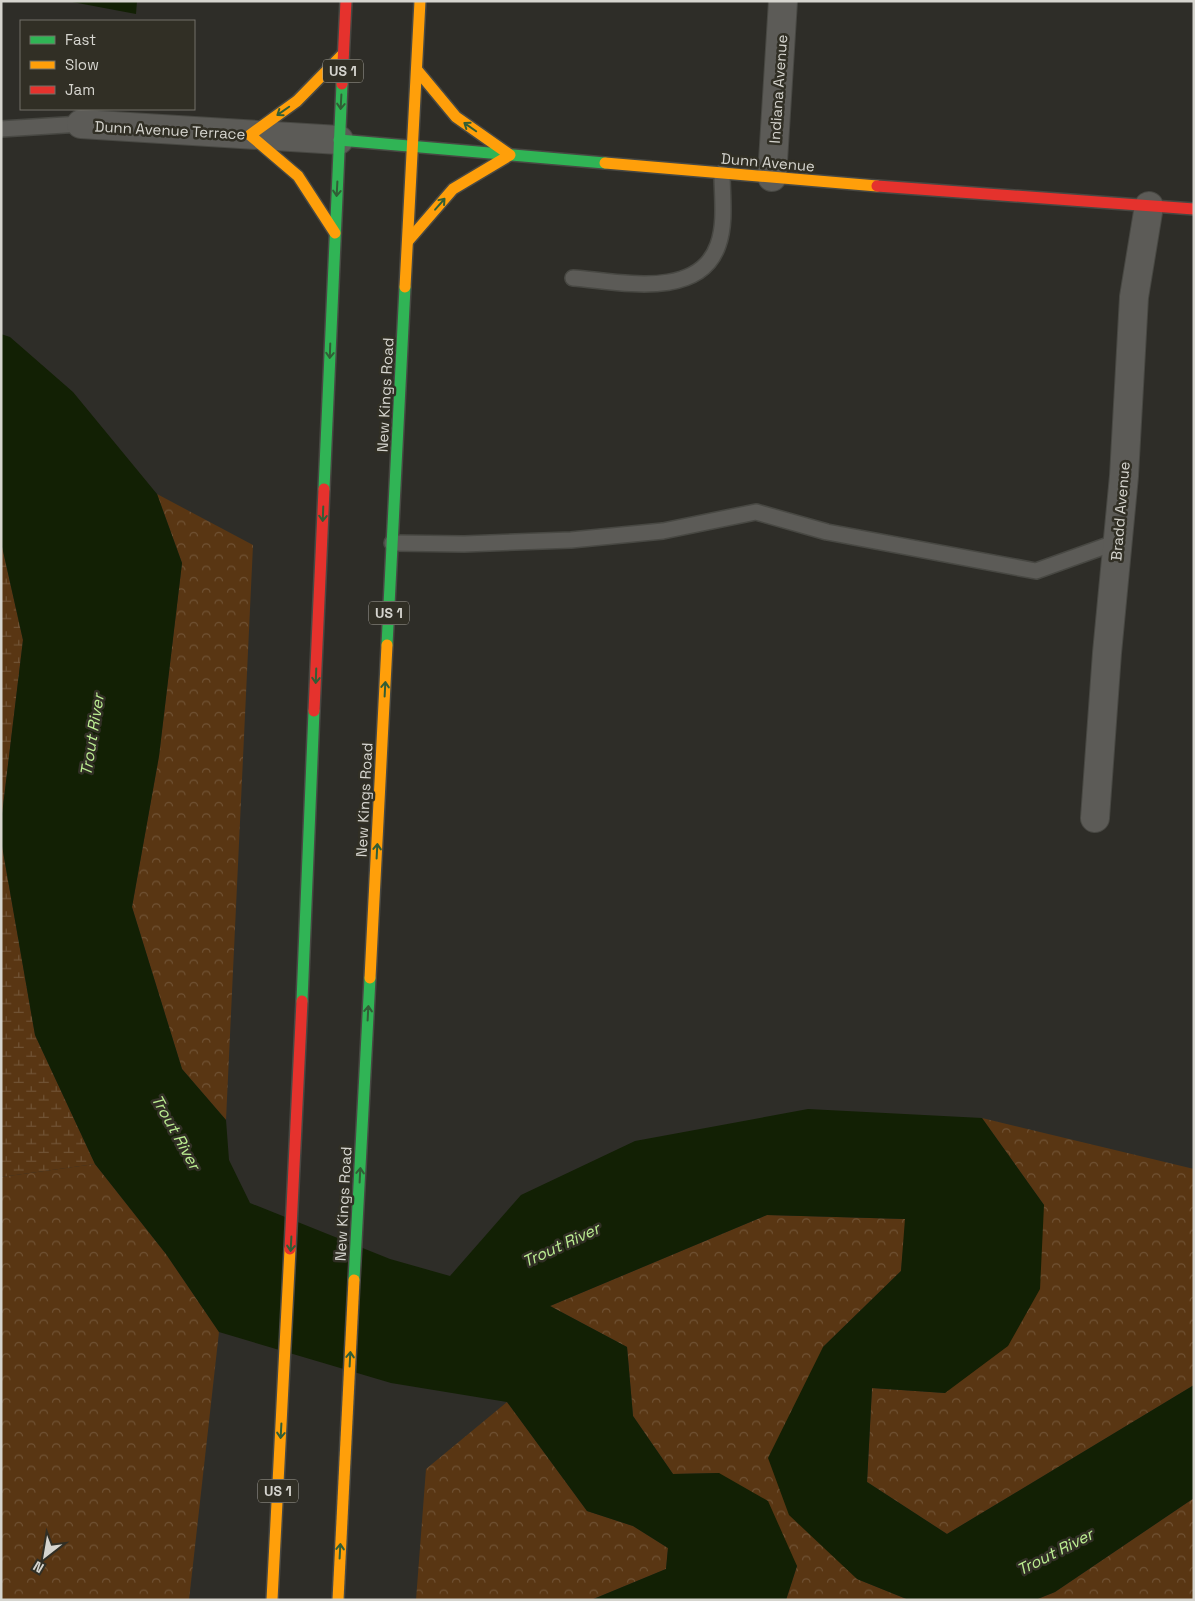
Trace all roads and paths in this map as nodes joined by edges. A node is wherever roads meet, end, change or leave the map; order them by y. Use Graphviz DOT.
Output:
graph roads {
  1 [pos="346,1"];
  2 [pos="420,1"];
  3 [pos="784,1"];
  4 [pos="343,54"];
  5 [pos="417,70"];
  6 [pos="81,124"];
  7 [pos="1,129"];
  8 [pos="250,135"];
  9 [pos="339,140"];
  10 [pos="413,147"];
  11 [pos="510,155"];
  12 [pos="722,173"];
  13 [pos="772,177"];
  14 [pos="1149,206"];
  15 [pos="1194,209"];
  16 [pos="335,233"];
  17 [pos="408,241"];
  18 [pos="573,278"];
  19 [pos="1118,542"];
  20 [pos="392,543"];
  21 [pos="1095,818"];
  22 [pos="272,1600"];
  23 [pos="338,1600"];
  1 -- 4 [label="main road, US 1"];
  2 -- 5 [label="main road, New Kings Road / US 1"];
  3 -- 13 [label="street, Indiana Avenue"];
  4 -- 8 [label="main road, one-way"];
  4 -- 9 [label="main road, US 1, one-way"];
  5 -- 10 [label="main road, New Kings Road / US 1"];
  11 -- 5 [label="main road, one-way"];
  6 -- 7 [label="lane, Dunn Avenue Terrace"];
  6 -- 8 [label="street, Dunn Avenue Terrace"];
  8 -- 9 [label="street, Dunn Avenue Terrace"];
  8 -- 16 [label="main road"];
  9 -- 10 [label="main road, Dunn Avenue"];
  9 -- 16 [label="main road, US 1, one-way"];
  10 -- 11 [label="main road, Dunn Avenue"];
  10 -- 17 [label="main road, New Kings Road / US 1"];
  11 -- 12 [label="main road, Dunn Avenue"];
  17 -- 11 [label="main road, one-way"];
  12 -- 13 [label="main road, Dunn Avenue"];
  12 -- 18 [label="lane"];
  13 -- 14 [label="main road, Dunn Avenue"];
  14 -- 15 [label="main road, Dunn Avenue"];
  14 -- 19 [label="street, Bradd Avenue"];
  16 -- 22 [label="main road, US 1, one-way"];
  17 -- 20 [label="main road, New Kings Road / US 1"];
  19 -- 20 [label="lane"];
  19 -- 21 [label="street, Bradd Avenue"];
  23 -- 20 [label="main road, New Kings Road / US 1, one-way"];
}
